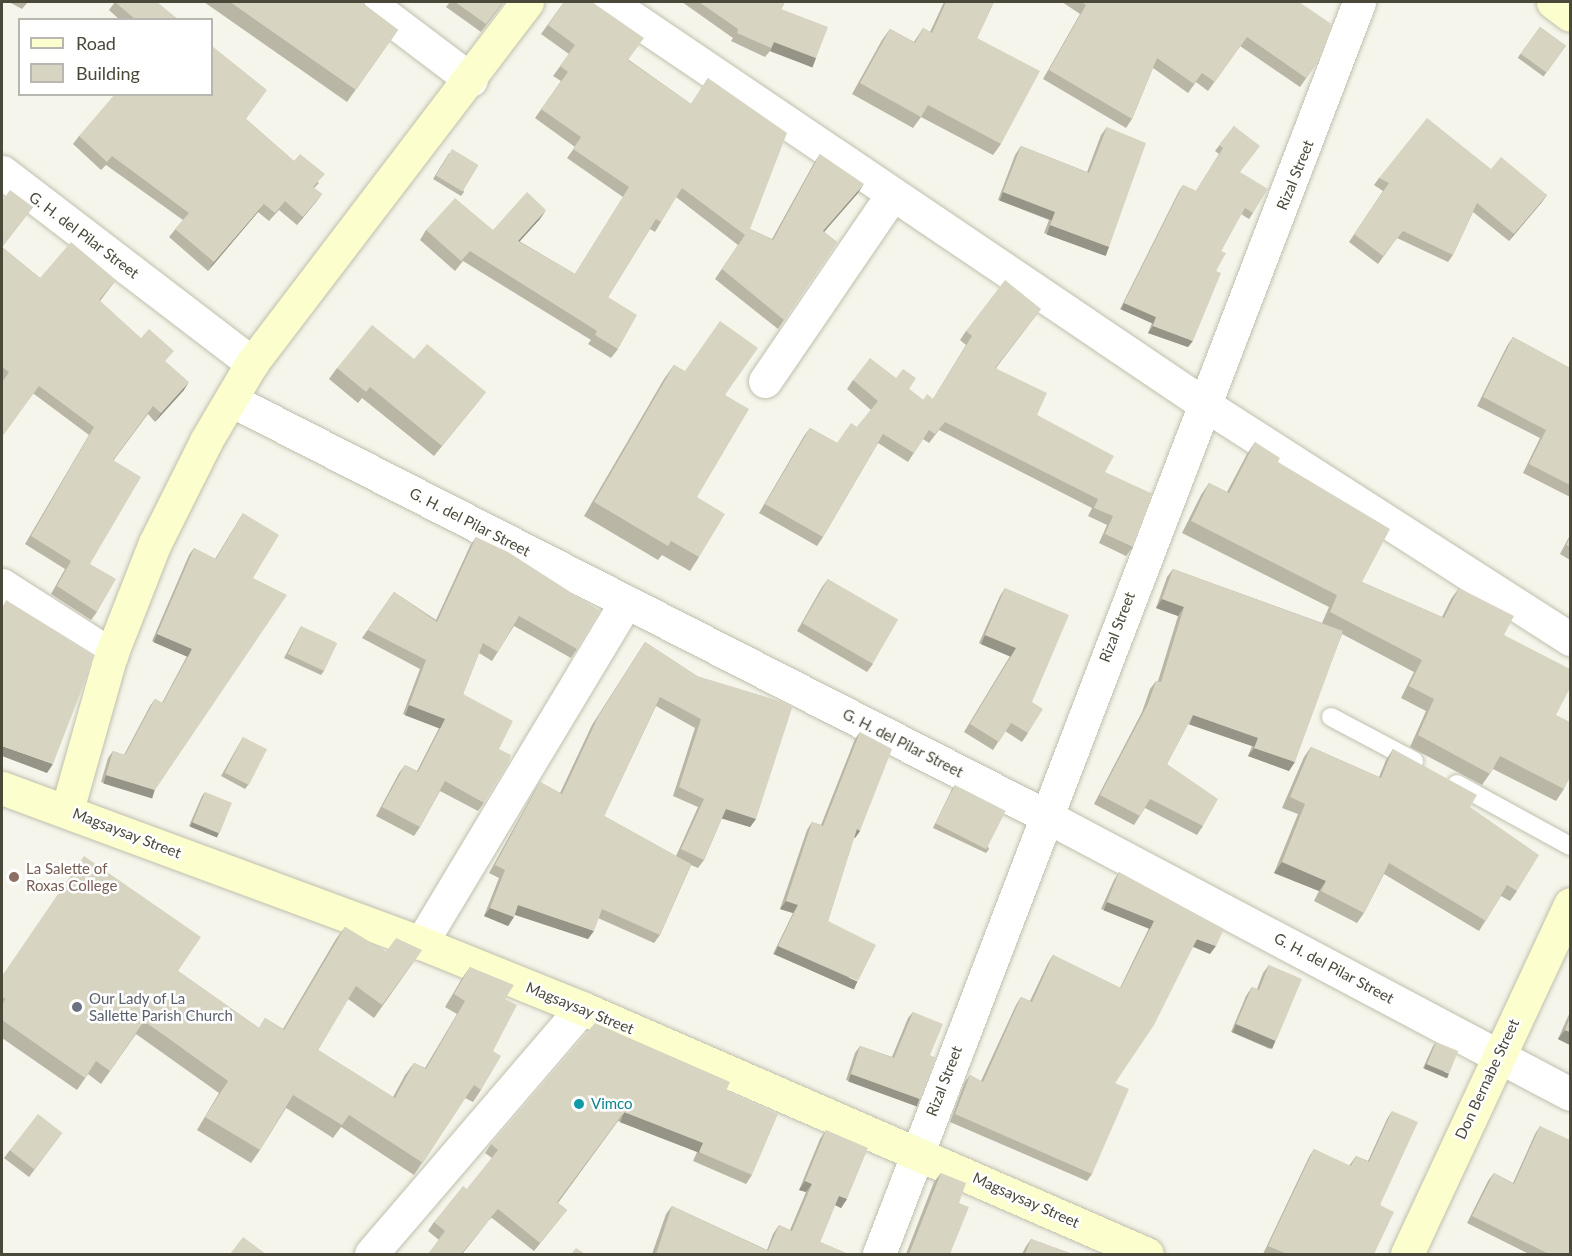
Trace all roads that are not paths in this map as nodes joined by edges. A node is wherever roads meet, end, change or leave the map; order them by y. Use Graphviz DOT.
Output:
graph roads {
  1 [pos="368,2"];
  2 [pos="527,2"];
  3 [pos="609,2"];
  4 [pos="1359,2"];
  5 [pos="1553,2"];
  6 [pos="1570,15"];
  7 [pos="471,80"];
  8 [pos="2,172"];
  9 [pos="891,196"];
  10 [pos="252,363"];
  11 [pos="765,381"];
  12 [pos="231,400"];
  13 [pos="1204,404"];
  14 [pos="2,585"];
  15 [pos="626,602"];
  16 [pos="1570,639"];
  17 [pos="111,655"];
  18 [pos="1331,717"];
  19 [pos="2,788"];
  20 [pos="67,810"];
  21 [pos="1044,815"];
  22 [pos="1570,846"];
  23 [pos="1570,904"];
  24 [pos="421,944"];
  25 [pos="582,1008"];
  26 [pos="1498,1054"];
  27 [pos="1570,1094"];
  28 [pos="918,1151"];
  29 [pos="371,1254"];
  30 [pos="879,1254"];
  31 [pos="1148,1254"];
  32 [pos="1407,1254"];
  1 -- 7 [label="street"];
  2 -- 7 [label="street"];
  3 -- 9 [label="street"];
  4 -- 13 [label="street, Rizal Street"];
  5 -- 6 [label="street"];
  7 -- 10 [label="street"];
  8 -- 10 [label="street, G. H. del Pilar Street"];
  9 -- 11 [label="street"];
  9 -- 13 [label="street"];
  10 -- 12 [label="street"];
  12 -- 15 [label="street, G. H. del Pilar Street"];
  12 -- 17 [label="street"];
  13 -- 16 [label="street"];
  13 -- 21 [label="street, Rizal Street"];
  14 -- 17 [label="street"];
  15 -- 21 [label="street, G. H. del Pilar Street"];
  15 -- 24 [label="street"];
  17 -- 20 [label="street"];
  18 -- 22 [label="lane"];
  19 -- 20 [label="street, Magsaysay Street"];
  20 -- 24 [label="street, Magsaysay Street"];
  21 -- 26 [label="street, G. H. del Pilar Street"];
  21 -- 28 [label="street, Rizal Street"];
  23 -- 26 [label="street, Don Bernabe Street"];
  24 -- 25 [label="street, Magsaysay Street"];
  25 -- 28 [label="street, Magsaysay Street"];
  25 -- 29 [label="street"];
  26 -- 27 [label="street, G. H. del Pilar Street"];
  26 -- 32 [label="street, Don Bernabe Street"];
  28 -- 30 [label="street, Rizal Street"];
  28 -- 31 [label="street, Magsaysay Street"];
}
